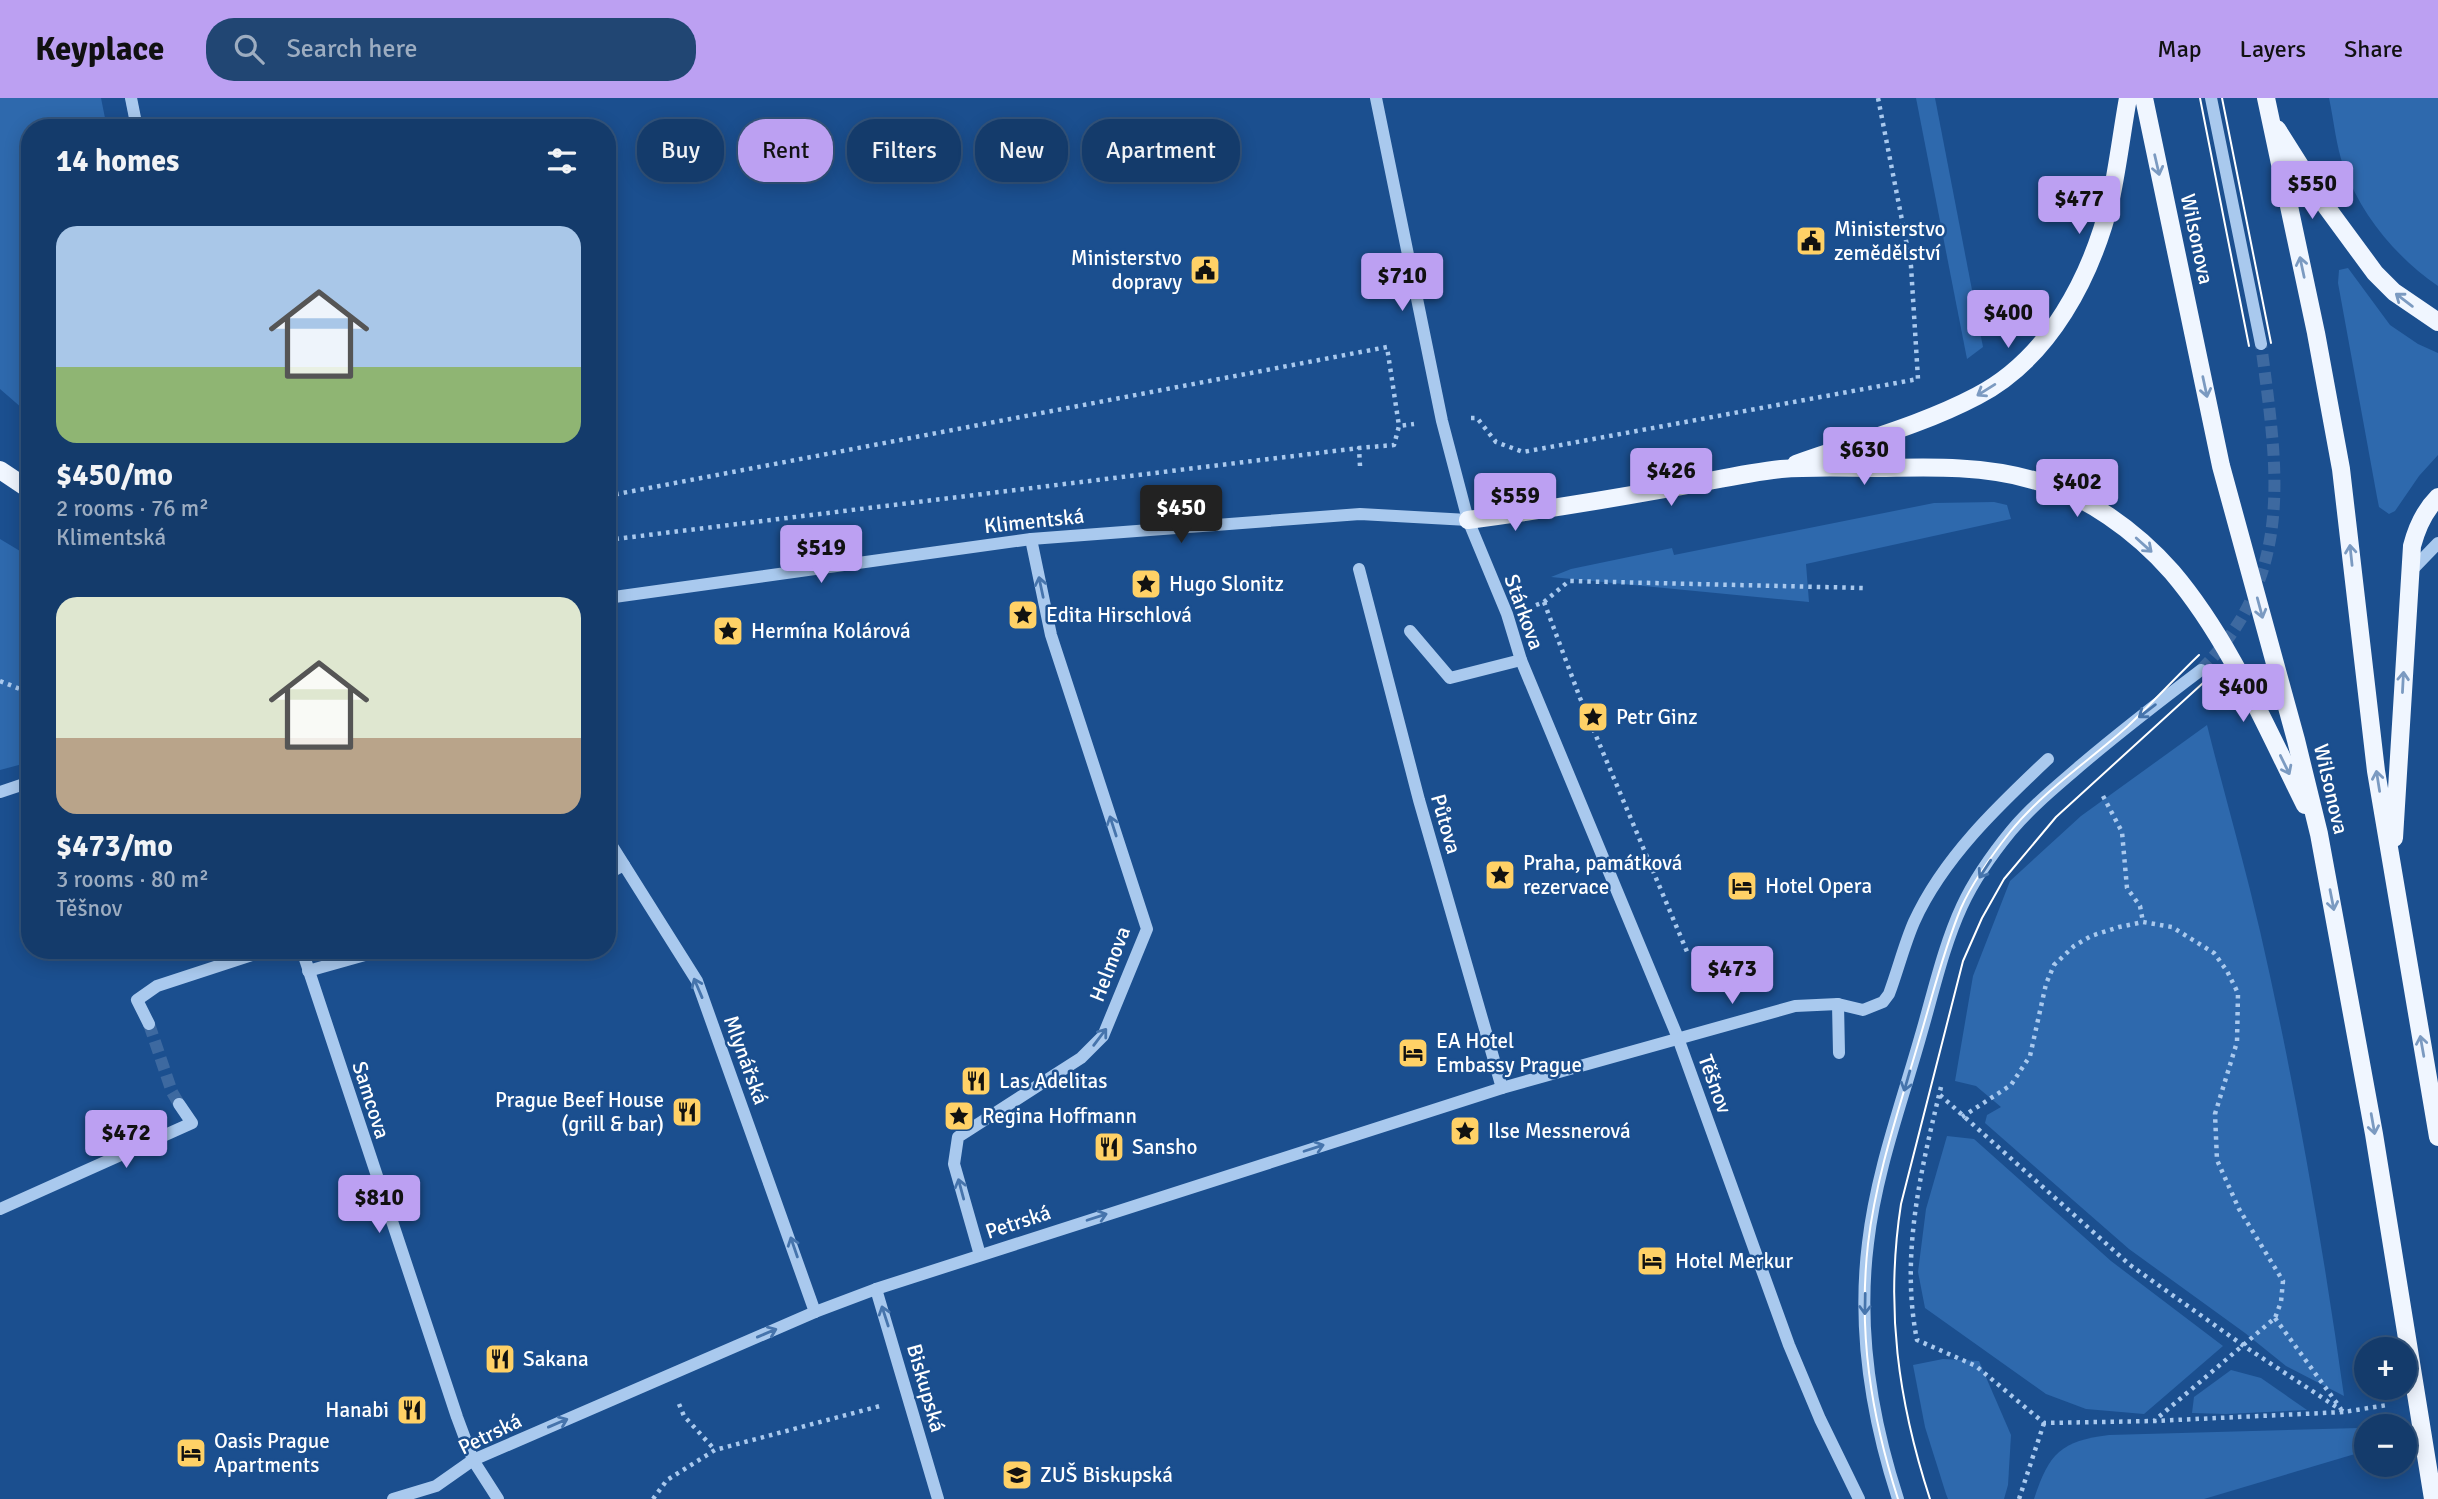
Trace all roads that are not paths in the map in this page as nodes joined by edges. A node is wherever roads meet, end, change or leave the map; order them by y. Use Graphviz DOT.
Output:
graph roads {
  1 [pos="131,98"];
  2 [pos="1376,98"];
  3 [pos="2128,98"];
  4 [pos="2144,98"];
  5 [pos="2210,98"];
  6 [pos="2266,98"];
  7 [pos="2269,117"];
  8 [pos="134,119"];
  9 [pos="2438,322"];
  10 [pos="2261,344"];
  11 [pos="1780,469"];
  12 [pos="0,470"];
  13 [pos="21,485"];
  14 [pos="2438,497"];
  15 [pos="1468,520"];
  16 [pos="1031,539"];
  17 [pos="2438,543"];
  18 [pos="1359,569"];
  19 [pos="2409,573"];
  20 [pos="616,597"];
  21 [pos="1410,631"];
  22 [pos="1521,660"];
  23 [pos="2201,670"];
  24 [pos="2048,759"];
  25 [pos="21,785"];
  26 [pos="0,792"];
  27 [pos="2319,834"];
  28 [pos="616,852"];
  29 [pos="624,865"];
  30 [pos="616,869"];
  31 [pos="2392,873"];
  32 [pos="240,959"];
  33 [pos="305,959"];
  34 [pos="351,959"];
  35 [pos="308,971"];
  36 [pos="1838,1004"];
  37 [pos="149,1024"];
  38 [pos="1678,1038"];
  39 [pos="1839,1052"];
  40 [pos="1502,1088"];
  41 [pos="179,1104"];
  42 [pos="2438,1137"];
  43 [pos="0,1209"];
  44 [pos="980,1255"];
  45 [pos="876,1289"];
  46 [pos="815,1312"];
  47 [pos="473,1460"];
  48 [pos="393,1499"];
  49 [pos="498,1499"];
  50 [pos="938,1499"];
  51 [pos="1859,1499"];
  52 [pos="1898,1499"];
  53 [pos="2434,1499"];
  1 -- 8 [label="street"];
  2 -- 15 [label="street, Stárkova"];
  3 -- 11 [label="main road, one-way"];
  4 -- 27 [label="main road, Wilsonova, one-way"];
  5 -- 10 [label="street"];
  6 -- 7 [label="main road, Wilsonova"];
  9 -- 7 [label="main road, one-way"];
  31 -- 7 [label="main road, Wilsonova, one-way"];
  11 -- 15 [label="main road"];
  11 -- 27 [label="main road, one-way"];
  12 -- 13 [label="main road"];
  14 -- 19 [label="main road"];
  15 -- 16 [label="street, Klimentská"];
  15 -- 22 [label="street, Stárkova"];
  16 -- 20 [label="street, Klimentská"];
  44 -- 16 [label="street, Helmova, one-way"];
  17 -- 19 [label="street"];
  18 -- 40 [label="street, Půtova"];
  31 -- 19 [label="main road, one-way"];
  21 -- 22 [label="street"];
  22 -- 38 [label="street, Stárkova"];
  23 -- 52 [label="street, one-way"];
  24 -- 36 [label="street, Těšnov"];
  25 -- 26 [label="street"];
  27 -- 53 [label="main road, Wilsonova, one-way"];
  28 -- 29 [label="street, Mlynářská"];
  29 -- 30 [label="street"];
  46 -- 29 [label="street, Mlynářská, one-way"];
  42 -- 31 [label="main road, Wilsonova, one-way"];
  32 -- 37 [label="street"];
  33 -- 35 [label="street, Samcova"];
  34 -- 35 [label="street"];
  35 -- 47 [label="street, Samcova"];
  36 -- 38 [label="street, Těšnov"];
  36 -- 39 [label="street"];
  38 -- 40 [label="street, Petrská"];
  38 -- 51 [label="street, Těšnov"];
  44 -- 40 [label="street, Petrská, one-way"];
  41 -- 43 [label="street"];
  44 -- 45 [label="street, Petrská"];
  45 -- 46 [label="street, Petrská"];
  50 -- 45 [label="street, Biskupská, one-way"];
  47 -- 46 [label="street, Petrská, one-way"];
  47 -- 48 [label="street, Petrská"];
  47 -- 49 [label="street"];
}
